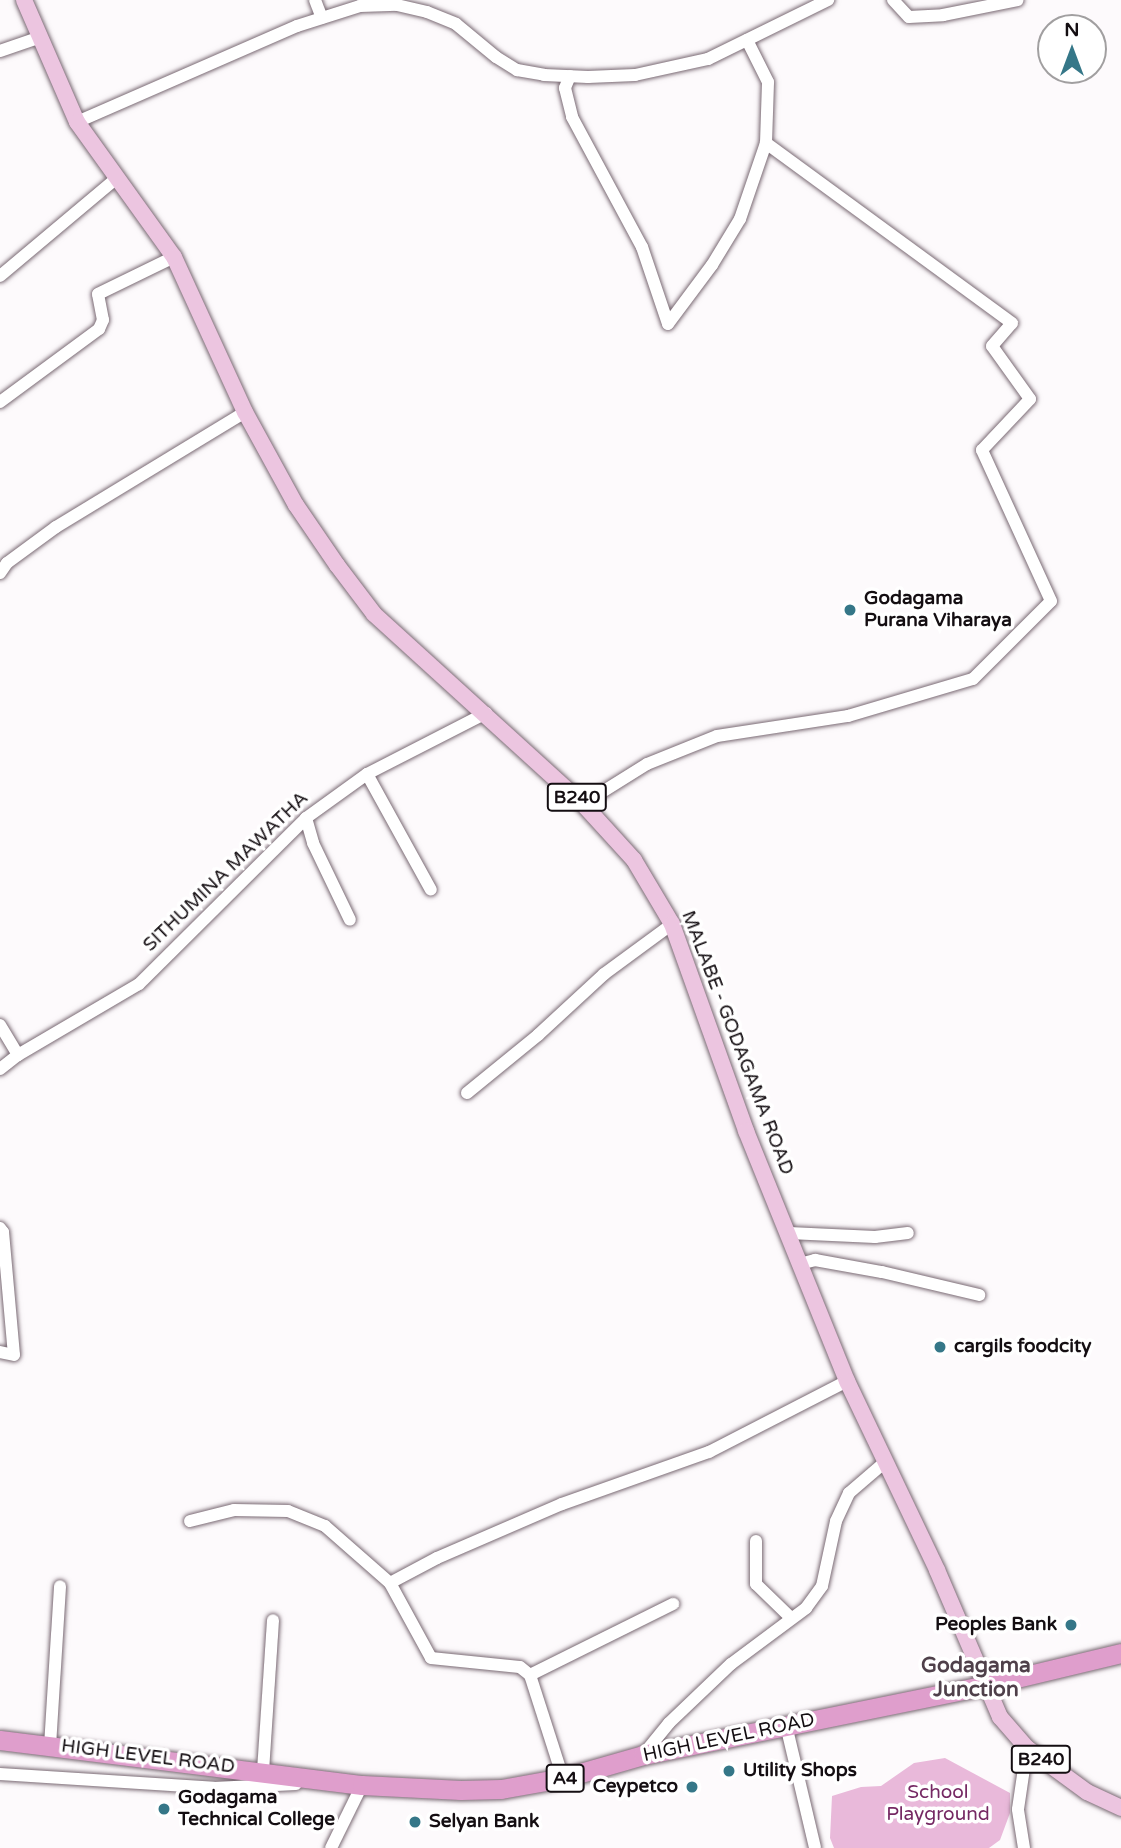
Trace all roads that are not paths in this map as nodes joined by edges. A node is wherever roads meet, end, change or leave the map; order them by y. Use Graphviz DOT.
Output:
graph roads {
  1 [pos="24,0"];
  2 [pos="315,0"];
  3 [pos="828,0"];
  4 [pos="893,0"];
  5 [pos="1018,0"];
  6 [pos="322,18"];
  7 [pos="38,38"];
  8 [pos="747,40"];
  9 [pos="0,51"];
  10 [pos="570,76"];
  11 [pos="77,122"];
  12 [pos="766,143"];
  13 [pos="118,177"];
  14 [pos="174,257"];
  15 [pos="0,276"];
  16 [pos="0,402"];
  17 [pos="245,411"];
  18 [pos="0,573"];
  19 [pos="486,713"];
  20 [pos="367,774"];
  21 [pos="583,804"];
  22 [pos="306,818"];
  23 [pos="431,890"];
  24 [pos="350,920"];
  25 [pos="672,924"];
  26 [pos="0,1025"];
  27 [pos="18,1055"];
  28 [pos="0,1069"];
  29 [pos="467,1093"];
  30 [pos="0,1228"];
  31 [pos="789,1233"];
  32 [pos="908,1233"];
  33 [pos="800,1264"];
  34 [pos="979,1295"];
  35 [pos="0,1352"];
  36 [pos="847,1381"];
  37 [pos="885,1462"];
  38 [pos="190,1521"];
  39 [pos="756,1541"];
  40 [pos="390,1583"];
  41 [pos="60,1586"];
  42 [pos="673,1604"];
  43 [pos="790,1617"];
  44 [pos="273,1620"];
  45 [pos="1121,1653"];
  46 [pos="530,1675"];
  47 [pos="987,1685"];
  48 [pos="786,1726"];
  49 [pos="0,1740"];
  50 [pos="50,1746"];
  51 [pos="1027,1748"];
  52 [pos="643,1755"];
  53 [pos="263,1770"];
  54 [pos="0,1774"];
  55 [pos="563,1778"];
  56 [pos="341,1782"];
  57 [pos="362,1785"];
  58 [pos="1121,1808"];
  59 [pos="331,1848"];
  60 [pos="815,1848"];
  61 [pos="1024,1848"];
  1 -- 7 [label="main road, MALABE - GODAGAMA ROAD / B240"];
  2 -- 6 [label="street"];
  3 -- 8 [label="street"];
  4 -- 5 [label="street"];
  6 -- 10 [label="street"];
  6 -- 11 [label="street"];
  7 -- 9 [label="street"];
  7 -- 11 [label="main road, MALABE - GODAGAMA ROAD / B240"];
  8 -- 10 [label="street"];
  8 -- 12 [label="street"];
  10 -- 12 [label="street"];
  11 -- 13 [label="main road, MALABE - GODAGAMA ROAD / B240"];
  12 -- 21 [label="street"];
  13 -- 14 [label="main road, MALABE - GODAGAMA ROAD / B240"];
  13 -- 15 [label="street"];
  14 -- 16 [label="street"];
  14 -- 17 [label="main road, MALABE - GODAGAMA ROAD / B240"];
  17 -- 18 [label="street"];
  17 -- 19 [label="main road, MALABE - GODAGAMA ROAD / B240"];
  19 -- 20 [label="street, SITHUMINA MAWATHA"];
  19 -- 21 [label="main road, MALABE - GODAGAMA ROAD / B240"];
  20 -- 22 [label="street, SITHUMINA MAWATHA"];
  20 -- 23 [label="street"];
  21 -- 25 [label="main road, MALABE - GODAGAMA ROAD / B240"];
  22 -- 24 [label="street"];
  22 -- 27 [label="street, SITHUMINA MAWATHA"];
  25 -- 29 [label="street"];
  25 -- 31 [label="main road, MALABE - GODAGAMA ROAD / B240"];
  26 -- 27 [label="street"];
  27 -- 28 [label="street, SITHUMINA MAWATHA"];
  30 -- 35 [label="street"];
  31 -- 32 [label="street"];
  31 -- 33 [label="main road, MALABE - GODAGAMA ROAD / B240"];
  33 -- 34 [label="street"];
  33 -- 36 [label="main road, MALABE - GODAGAMA ROAD / B240"];
  36 -- 37 [label="main road, MALABE - GODAGAMA ROAD / B240"];
  36 -- 40 [label="street"];
  37 -- 43 [label="street"];
  37 -- 47 [label="main road, MALABE - GODAGAMA ROAD / B240"];
  38 -- 40 [label="street"];
  39 -- 43 [label="street"];
  40 -- 46 [label="street"];
  41 -- 50 [label="street"];
  42 -- 46 [label="street"];
  43 -- 52 [label="street"];
  44 -- 53 [label="street"];
  45 -- 47 [label="highway, HIGH LEVEL ROAD / A4"];
  46 -- 55 [label="street"];
  47 -- 48 [label="highway, HIGH LEVEL ROAD / A4"];
  47 -- 51 [label="main road, B240"];
  48 -- 52 [label="highway, HIGH LEVEL ROAD / A4"];
  48 -- 60 [label="street"];
  49 -- 50 [label="highway, HIGH LEVEL ROAD / A4"];
  50 -- 53 [label="highway, HIGH LEVEL ROAD / A4"];
  51 -- 58 [label="main road, B240"];
  51 -- 61 [label="street"];
  52 -- 55 [label="highway, HIGH LEVEL ROAD / A4"];
  53 -- 56 [label="highway, HIGH LEVEL ROAD / A4"];
  54 -- 56 [label="street"];
  55 -- 57 [label="highway, HIGH LEVEL ROAD / A4"];
  56 -- 57 [label="highway, HIGH LEVEL ROAD / A4"];
  57 -- 59 [label="street"];
}
